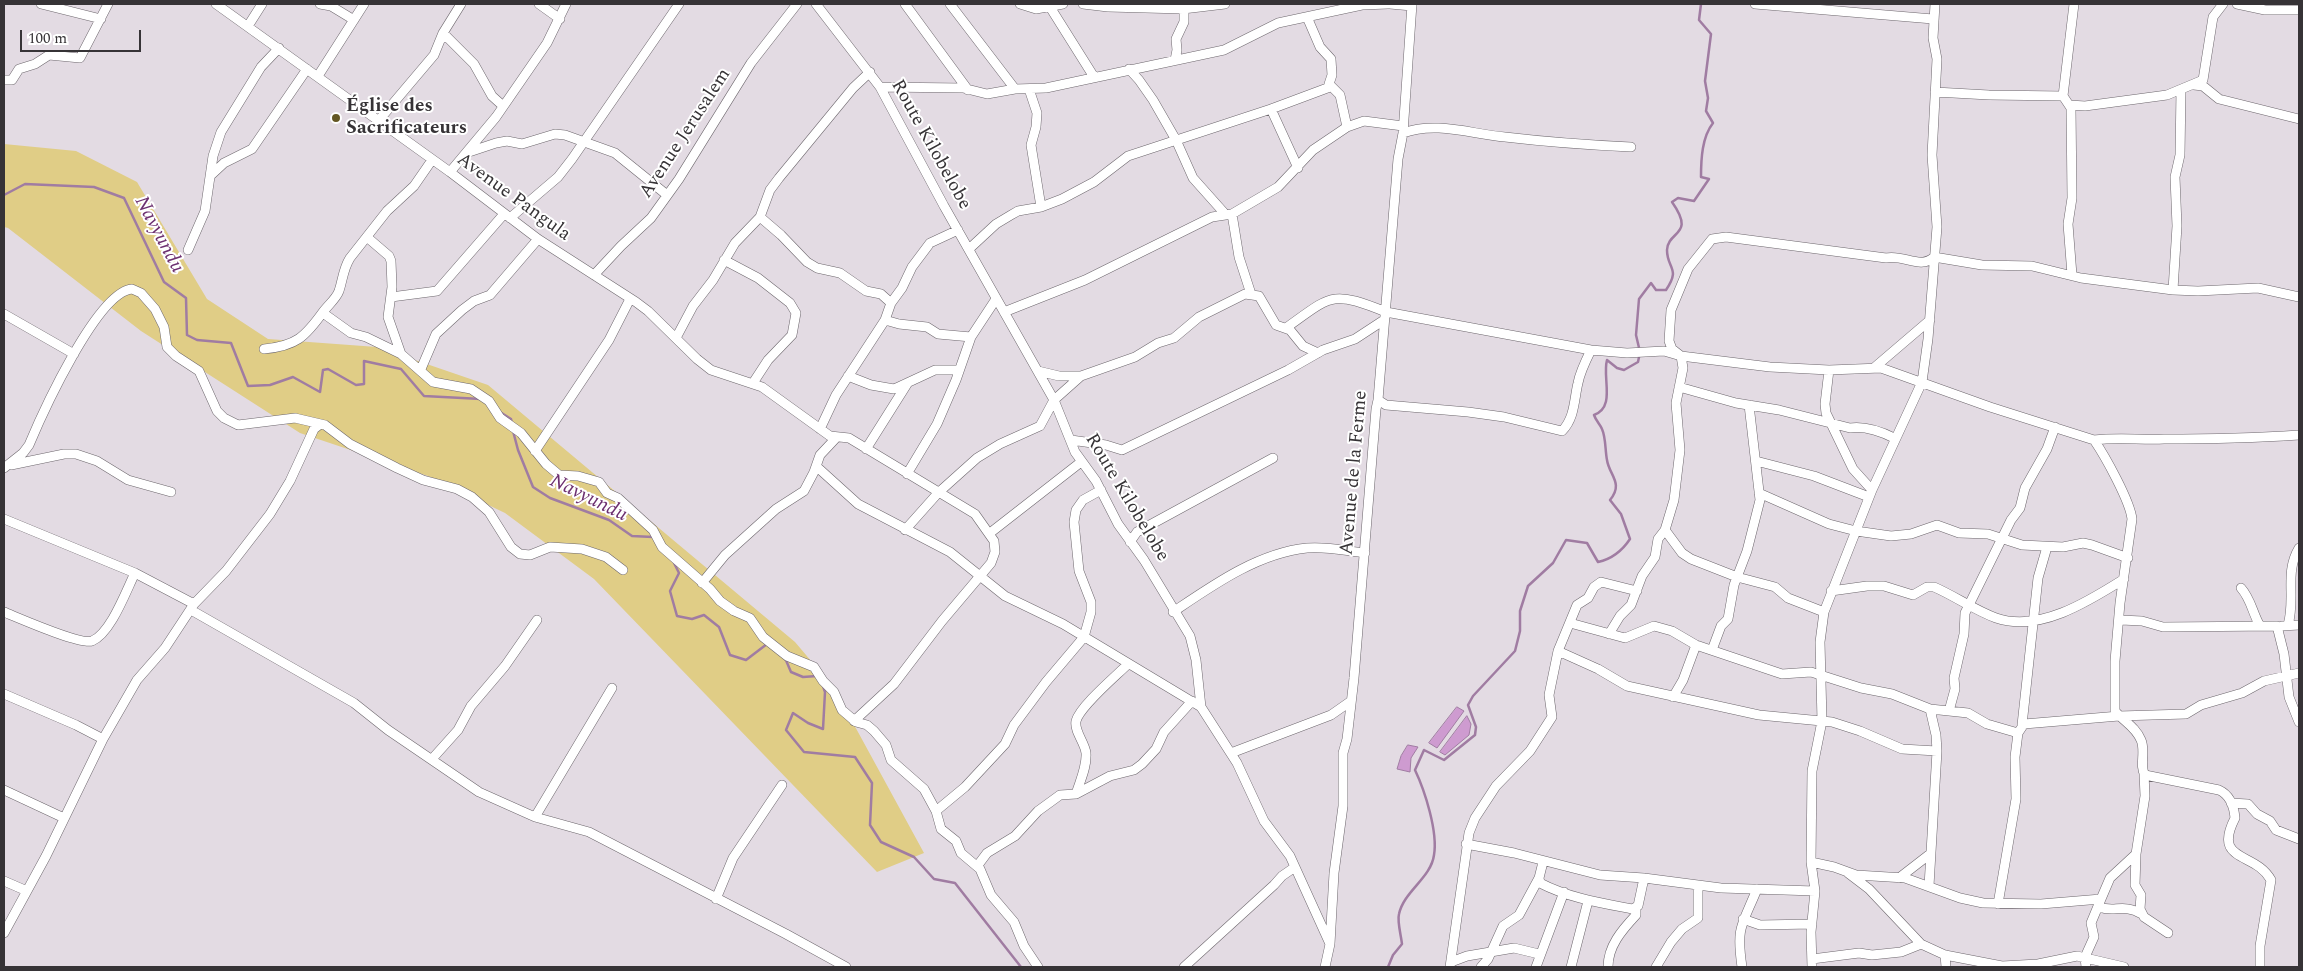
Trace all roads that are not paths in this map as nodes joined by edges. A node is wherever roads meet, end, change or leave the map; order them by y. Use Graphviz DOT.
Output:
graph roads {
  1 [pos="41,4"];
  2 [pos="108,4"];
  3 [pos="216,4"];
  4 [pos="262,4"];
  5 [pos="320,4"];
  6 [pos="364,4"];
  7 [pos="461,4"];
  8 [pos="539,4"];
  9 [pos="566,4"];
  10 [pos="679,4"];
  11 [pos="797,4"];
  12 [pos="816,4"];
  13 [pos="905,4"];
  14 [pos="950,4"];
  15 [pos="1020,4"];
  16 [pos="1063,4"];
  17 [pos="1083,4"];
  18 [pos="1224,4"];
  19 [pos="1389,4"];
  20 [pos="1755,4"];
  21 [pos="1935,4"];
  22 [pos="2074,4"];
  23 [pos="2223,4"];
  24 [pos="2237,4"];
  25 [pos="1412,5"];
  26 [pos="1184,6"];
  27 [pos="1050,7"];
  28 [pos="2299,10"];
  29 [pos="1307,17"];
  30 [pos="101,19"];
  31 [pos="560,19"];
  32 [pos="354,20"];
  33 [pos="1933,20"];
  34 [pos="248,26"];
  35 [pos="443,33"];
  36 [pos="279,48"];
  37 [pos="1175,60"];
  38 [pos="307,69"];
  39 [pos="1129,69"];
  40 [pos="870,72"];
  41 [pos="318,76"];
  42 [pos="1094,77"];
  43 [pos="4,80"];
  44 [pos="2194,85"];
  45 [pos="880,87"];
  46 [pos="1330,87"];
  47 [pos="1015,89"];
  48 [pos="1029,89"];
  49 [pos="968,90"];
  50 [pos="2182,90"];
  51 [pos="1935,92"];
  52 [pos="2063,96"];
  53 [pos="2070,105"];
  54 [pos="504,106"];
  55 [pos="1271,109"];
  56 [pos="2299,119"];
  57 [pos="379,120"];
  58 [pos="1347,127"];
  59 [pos="1403,129"];
  60 [pos="1176,140"];
  61 [pos="584,142"];
  62 [pos="1631,147"];
  63 [pos="466,153"];
  64 [pos="432,160"];
  65 [pos="1298,168"];
  66 [pos="450,172"];
  67 [pos="210,177"];
  68 [pos="668,195"];
  69 [pos="1041,207"];
  70 [pos="1229,215"];
  71 [pos="507,216"];
  72 [pos="760,217"];
  73 [pos="958,230"];
  74 [pos="368,238"];
  75 [pos="538,239"];
  76 [pos="969,249"];
  77 [pos="188,250"];
  78 [pos="1934,257"];
  79 [pos="724,260"];
  80 [pos="2072,274"];
  81 [pos="594,275"];
  82 [pos="2173,290"];
  83 [pos="1251,294"];
  84 [pos="390,297"];
  85 [pos="2299,297"];
  86 [pos="630,299"];
  87 [pos="996,299"];
  88 [pos="891,303"];
  89 [pos="322,312"];
  90 [pos="1004,312"];
  91 [pos="4,314"];
  92 [pos="1385,316"];
  93 [pos="885,320"];
  94 [pos="1930,320"];
  95 [pos="1286,328"];
  96 [pos="971,337"];
  97 [pos="676,338"];
  98 [pos="264,349"];
  99 [pos="1591,350"];
  100 [pos="1318,353"];
  101 [pos="74,354"];
  102 [pos="401,354"];
  103 [pos="1681,356"];
  104 [pos="1875,367"];
  105 [pos="421,369"];
  106 [pos="958,370"];
  107 [pos="1829,370"];
  108 [pos="1038,371"];
  109 [pos="848,376"];
  110 [pos="1081,376"];
  111 [pos="1922,382"];
  112 [pos="753,383"];
  113 [pos="907,384"];
  114 [pos="1679,387"];
  115 [pos="1054,400"];
  116 [pos="1380,405"];
  117 [pos="1749,406"];
  118 [pos="1831,422"];
  119 [pos="319,425"];
  120 [pos="2055,427"];
  121 [pos="820,429"];
  122 [pos="2299,435"];
  123 [pos="836,438"];
  124 [pos="1894,438"];
  125 [pos="1071,440"];
  126 [pos="2094,440"];
  127 [pos="866,449"];
  128 [pos="535,451"];
  129 [pos="1273,458"];
  130 [pos="1080,462"];
  131 [pos="1756,462"];
  132 [pos="816,466"];
  133 [pos="5,467"];
  134 [pos="907,474"];
  135 [pos="1101,490"];
  136 [pos="171,492"];
  137 [pos="938,493"];
  138 [pos="1759,493"];
  139 [pos="1870,493"];
  140 [pos="4,519"];
  141 [pos="905,530"];
  142 [pos="1665,530"];
  143 [pos="1856,531"];
  144 [pos="990,533"];
  145 [pos="2003,538"];
  146 [pos="1130,542"];
  147 [pos="2029,545"];
  148 [pos="2047,547"];
  149 [pos="2299,548"];
  150 [pos="1365,553"];
  151 [pos="2128,558"];
  152 [pos="2042,559"];
  153 [pos="623,570"];
  154 [pos="135,573"];
  155 [pos="980,577"];
  156 [pos="1737,577"];
  157 [pos="2124,578"];
  158 [pos="702,583"];
  159 [pos="2240,588"];
  160 [pos="1831,590"];
  161 [pos="1637,591"];
  162 [pos="1969,604"];
  163 [pos="192,607"];
  164 [pos="4,612"];
  165 [pos="1173,612"];
  166 [pos="1824,612"];
  167 [pos="2035,619"];
  168 [pos="537,620"];
  169 [pos="2120,620"];
  170 [pos="1570,623"];
  171 [pos="2288,625"];
  172 [pos="2299,625"];
  173 [pos="2260,626"];
  174 [pos="2277,626"];
  175 [pos="1610,634"];
  176 [pos="1084,637"];
  177 [pos="1696,645"];
  178 [pos="1712,650"];
  179 [pos="1558,652"];
  180 [pos="1128,664"];
  181 [pos="2299,673"];
  182 [pos="1820,674"];
  183 [pos="2287,676"];
  184 [pos="612,688"];
  185 [pos="4,694"];
  186 [pos="1673,697"];
  187 [pos="1192,701"];
  188 [pos="1351,702"];
  189 [pos="1202,707"];
  190 [pos="1930,709"];
  191 [pos="1949,710"];
  192 [pos="2119,716"];
  193 [pos="854,721"];
  194 [pos="1822,721"];
  195 [pos="2299,722"];
  196 [pos="2020,729"];
  197 [pos="103,740"];
  198 [pos="1938,751"];
  199 [pos="1231,752"];
  200 [pos="432,759"];
  201 [pos="2144,773"];
  202 [pos="782,785"];
  203 [pos="4,790"];
  204 [pos="1076,794"];
  205 [pos="2231,803"];
  206 [pos="936,811"];
  207 [pos="536,817"];
  208 [pos="64,818"];
  209 [pos="2299,839"];
  210 [pos="1466,844"];
  211 [pos="1930,854"];
  212 [pos="2136,854"];
  213 [pos="1543,862"];
  214 [pos="1811,862"];
  215 [pos="978,865"];
  216 [pos="1295,868"];
  217 [pos="1848,873"];
  218 [pos="1539,878"];
  219 [pos="1644,878"];
  220 [pos="1899,878"];
  221 [pos="4,881"];
  222 [pos="1698,885"];
  223 [pos="1929,886"];
  224 [pos="1757,889"];
  225 [pos="27,891"];
  226 [pos="1815,891"];
  227 [pos="1564,892"];
  228 [pos="716,899"];
  229 [pos="1588,901"];
  230 [pos="2100,903"];
  231 [pos="1998,904"];
  232 [pos="1636,908"];
  233 [pos="2142,914"];
  234 [pos="1743,919"];
  235 [pos="1812,924"];
  236 [pos="4,933"];
  237 [pos="2168,933"];
  238 [pos="1330,944"];
  239 [pos="1921,944"];
  240 [pos="1491,953"];
  241 [pos="1539,954"];
  242 [pos="1946,955"];
  243 [pos="2085,957"];
  244 [pos="1812,963"];
  245 [pos="1451,964"];
  246 [pos="846,967"];
  247 [pos="1038,967"];
  248 [pos="1184,967"];
  249 [pos="1325,967"];
  250 [pos="1481,967"];
  251 [pos="1536,967"];
  252 [pos="1571,967"];
  253 [pos="1608,967"];
  254 [pos="1656,967"];
  255 [pos="1742,967"];
  256 [pos="1946,967"];
  257 [pos="2086,967"];
  258 [pos="2124,967"];
  259 [pos="2260,967"];
  1 -- 30 [label="street"];
  2 -- 30 [label="street"];
  3 -- 34 [label="street, Avenue Pangula"];
  4 -- 34 [label="street"];
  5 -- 32 [label="street"];
  6 -- 32 [label="street"];
  7 -- 35 [label="street"];
  8 -- 31 [label="street"];
  9 -- 31 [label="street"];
  10 -- 61 [label="street"];
  11 -- 68 [label="street, Avenue Jerusalem"];
  12 -- 40 [label="street, Route Kilobelobe"];
  13 -- 49 [label="street"];
  14 -- 47 [label="street"];
  15 -- 27 [label="street"];
  16 -- 27 [label="street"];
  17 -- 26 [label="street"];
  18 -- 26 [label="street"];
  19 -- 25 [label="street"];
  19 -- 29 [label="street"];
  20 -- 33 [label="street"];
  21 -- 33 [label="street"];
  22 -- 52 [label="street"];
  23 -- 44 [label="street"];
  24 -- 28 [label="street"];
  25 -- 59 [label="street, Avenue de la Ferme"];
  26 -- 37 [label="street"];
  27 -- 42 [label="street"];
  29 -- 37 [label="street"];
  29 -- 46 [label="street"];
  30 -- 43 [label="street"];
  31 -- 54 [label="street"];
  32 -- 41 [label="street"];
  33 -- 51 [label="street"];
  34 -- 36 [label="street, Avenue Pangula"];
  35 -- 54 [label="street"];
  35 -- 57 [label="street"];
  36 -- 38 [label="street, Avenue Pangula"];
  36 -- 67 [label="street"];
  37 -- 39 [label="street"];
  38 -- 41 [label="street, Avenue Pangula"];
  38 -- 67 [label="street"];
  39 -- 42 [label="street"];
  39 -- 60 [label="street"];
  40 -- 45 [label="street, Route Kilobelobe"];
  40 -- 72 [label="street"];
  41 -- 57 [label="street, Avenue Pangula"];
  42 -- 48 [label="street"];
  44 -- 50 [label="street"];
  44 -- 56 [label="street"];
  45 -- 49 [label="street"];
  45 -- 73 [label="street, Route Kilobelobe"];
  46 -- 55 [label="street"];
  46 -- 58 [label="street"];
  47 -- 48 [label="street"];
  47 -- 49 [label="street"];
  48 -- 69 [label="street"];
  50 -- 53 [label="street"];
  50 -- 82 [label="street"];
  51 -- 52 [label="street"];
  51 -- 78 [label="street"];
  52 -- 53 [label="street"];
  53 -- 80 [label="street"];
  54 -- 63 [label="street"];
  55 -- 60 [label="street"];
  55 -- 65 [label="street"];
  57 -- 64 [label="street, Avenue Pangula"];
  58 -- 59 [label="street"];
  58 -- 65 [label="street"];
  59 -- 62 [label="street"];
  59 -- 92 [label="street, Avenue de la Ferme"];
  60 -- 69 [label="street"];
  60 -- 70 [label="street"];
  61 -- 63 [label="street"];
  61 -- 68 [label="street"];
  61 -- 71 [label="street"];
  63 -- 66 [label="street"];
  64 -- 66 [label="street, Avenue Pangula"];
  64 -- 74 [label="street"];
  65 -- 70 [label="street"];
  66 -- 71 [label="street, Avenue Pangula"];
  67 -- 77 [label="street"];
  68 -- 81 [label="street, Avenue Jerusalem"];
  69 -- 76 [label="street"];
  70 -- 83 [label="street"];
  70 -- 90 [label="street"];
  71 -- 75 [label="street, Avenue Pangula"];
  71 -- 84 [label="street"];
  72 -- 79 [label="street"];
  72 -- 88 [label="street"];
  73 -- 76 [label="street, Route Kilobelobe"];
  73 -- 88 [label="street"];
  74 -- 84 [label="street"];
  74 -- 89 [label="street"];
  75 -- 81 [label="street, Avenue Pangula"];
  75 -- 105 [label="street"];
  76 -- 87 [label="street, Route Kilobelobe"];
  78 -- 80 [label="street"];
  78 -- 94 [label="street"];
  78 -- 103 [label="street"];
  79 -- 97 [label="street"];
  79 -- 112 [label="street"];
  80 -- 82 [label="street"];
  81 -- 86 [label="street, Avenue Pangula"];
  82 -- 85 [label="street"];
  83 -- 95 [label="street"];
  83 -- 110 [label="street"];
  84 -- 102 [label="street"];
  86 -- 97 [label="street, Avenue Pangula"];
  86 -- 128 [label="street"];
  87 -- 90 [label="street, Route Kilobelobe"];
  87 -- 96 [label="street"];
  88 -- 93 [label="street"];
  89 -- 98 [label="street"];
  89 -- 102 [label="street"];
  90 -- 108 [label="street, Route Kilobelobe"];
  91 -- 101 [label="street"];
  92 -- 95 [label="street"];
  92 -- 99 [label="street"];
  92 -- 100 [label="street"];
  92 -- 116 [label="street, Avenue de la Ferme"];
  93 -- 96 [label="street"];
  93 -- 109 [label="street"];
  94 -- 104 [label="street"];
  94 -- 111 [label="street"];
  95 -- 100 [label="street"];
  96 -- 106 [label="street"];
  97 -- 112 [label="street, Avenue Pangula"];
  99 -- 103 [label="street"];
  99 -- 116 [label="street"];
  100 -- 125 [label="street"];
  101 -- 119 [label="street"];
  101 -- 133 [label="street"];
  102 -- 105 [label="street"];
  103 -- 107 [label="street"];
  103 -- 114 [label="street"];
  104 -- 107 [label="street"];
  104 -- 111 [label="street"];
  105 -- 128 [label="street"];
  106 -- 113 [label="street"];
  106 -- 134 [label="street"];
  107 -- 118 [label="street"];
  108 -- 110 [label="street"];
  108 -- 115 [label="street, Route Kilobelobe"];
  109 -- 113 [label="street"];
  109 -- 121 [label="street"];
  110 -- 115 [label="street"];
  111 -- 120 [label="street"];
  111 -- 124 [label="street"];
  112 -- 121 [label="street"];
  113 -- 127 [label="street"];
  114 -- 117 [label="street"];
  114 -- 142 [label="street"];
  115 -- 125 [label="street, Route Kilobelobe"];
  115 -- 137 [label="street"];
  116 -- 150 [label="street, Avenue de la Ferme"];
  117 -- 118 [label="street"];
  117 -- 131 [label="street"];
  118 -- 124 [label="street"];
  118 -- 139 [label="street"];
  119 -- 153 [label="street"];
  119 -- 163 [label="street"];
  120 -- 126 [label="street"];
  120 -- 145 [label="street"];
  121 -- 123 [label="street"];
  122 -- 126 [label="street"];
  123 -- 127 [label="street"];
  123 -- 132 [label="street"];
  124 -- 139 [label="street"];
  125 -- 130 [label="street, Route Kilobelobe"];
  126 -- 151 [label="street"];
  127 -- 134 [label="street"];
  128 -- 158 [label="street"];
  129 -- 146 [label="street"];
  130 -- 135 [label="street, Route Kilobelobe"];
  130 -- 144 [label="street"];
  131 -- 138 [label="street"];
  131 -- 139 [label="street"];
  132 -- 141 [label="street"];
  132 -- 158 [label="street"];
  133 -- 136 [label="street"];
  134 -- 137 [label="street"];
  135 -- 146 [label="street, Route Kilobelobe"];
  135 -- 176 [label="street"];
  137 -- 141 [label="street"];
  137 -- 144 [label="street"];
  138 -- 143 [label="street"];
  138 -- 156 [label="street"];
  139 -- 143 [label="street"];
  140 -- 154 [label="street"];
  141 -- 155 [label="street"];
  142 -- 156 [label="street"];
  142 -- 161 [label="street"];
  143 -- 145 [label="street"];
  143 -- 160 [label="street"];
  144 -- 155 [label="street"];
  145 -- 147 [label="street"];
  145 -- 162 [label="street"];
  146 -- 165 [label="street, Route Kilobelobe"];
  147 -- 148 [label="street"];
  147 -- 152 [label="street"];
  148 -- 151 [label="street"];
  148 -- 152 [label="street"];
  149 -- 171 [label="street"];
  150 -- 165 [label="street"];
  150 -- 188 [label="street, Avenue de la Ferme"];
  151 -- 157 [label="street"];
  152 -- 167 [label="street"];
  154 -- 163 [label="street"];
  154 -- 164 [label="street"];
  155 -- 176 [label="street"];
  155 -- 193 [label="street"];
  156 -- 166 [label="street"];
  156 -- 178 [label="street"];
  157 -- 167 [label="street"];
  157 -- 169 [label="street"];
  158 -- 193 [label="street"];
  159 -- 173 [label="street"];
  160 -- 162 [label="street"];
  160 -- 166 [label="street"];
  161 -- 170 [label="street"];
  161 -- 175 [label="street"];
  162 -- 167 [label="street"];
  162 -- 191 [label="street"];
  163 -- 197 [label="street"];
  163 -- 200 [label="street"];
  165 -- 189 [label="street, Route Kilobelobe"];
  166 -- 182 [label="street"];
  167 -- 196 [label="street"];
  168 -- 200 [label="street"];
  169 -- 173 [label="street"];
  169 -- 192 [label="street"];
  170 -- 175 [label="street"];
  170 -- 179 [label="street"];
  171 -- 172 [label="street"];
  171 -- 174 [label="street"];
  173 -- 174 [label="street"];
  174 -- 183 [label="street"];
  175 -- 177 [label="street"];
  176 -- 180 [label="street"];
  176 -- 206 [label="street"];
  177 -- 178 [label="street"];
  177 -- 186 [label="street"];
  178 -- 182 [label="street"];
  179 -- 186 [label="street"];
  179 -- 210 [label="street"];
  180 -- 187 [label="street"];
  180 -- 204 [label="street"];
  181 -- 183 [label="street"];
  182 -- 190 [label="street"];
  182 -- 194 [label="street"];
  183 -- 192 [label="street"];
  183 -- 195 [label="street"];
  184 -- 207 [label="street"];
  185 -- 197 [label="street"];
  186 -- 194 [label="street"];
  187 -- 189 [label="street"];
  187 -- 204 [label="street"];
  188 -- 199 [label="street"];
  188 -- 238 [label="street, Avenue de la Ferme"];
  189 -- 199 [label="street, Route Kilobelobe"];
  190 -- 191 [label="street"];
  190 -- 198 [label="street"];
  191 -- 196 [label="street"];
  192 -- 196 [label="street"];
  192 -- 201 [label="street"];
  193 -- 206 [label="street"];
  194 -- 198 [label="street"];
  194 -- 214 [label="street"];
  196 -- 231 [label="street"];
  197 -- 208 [label="street"];
  198 -- 211 [label="street"];
  199 -- 216 [label="street, Route Kilobelobe"];
  200 -- 207 [label="street"];
  201 -- 205 [label="street"];
  201 -- 212 [label="street"];
  202 -- 228 [label="street"];
  203 -- 208 [label="street"];
  204 -- 215 [label="street"];
  205 -- 209 [label="street"];
  205 -- 259 [label="street"];
  206 -- 215 [label="street"];
  207 -- 228 [label="street"];
  208 -- 225 [label="street"];
  210 -- 213 [label="street"];
  210 -- 245 [label="street"];
  211 -- 220 [label="street"];
  211 -- 223 [label="street"];
  212 -- 230 [label="street"];
  212 -- 233 [label="street"];
  213 -- 218 [label="street"];
  213 -- 219 [label="street"];
  214 -- 217 [label="street"];
  214 -- 226 [label="street"];
  215 -- 247 [label="street"];
  216 -- 238 [label="street, Route Kilobelobe"];
  216 -- 248 [label="street"];
  217 -- 220 [label="street"];
  217 -- 239 [label="street"];
  218 -- 227 [label="street"];
  218 -- 240 [label="street"];
  219 -- 222 [label="street"];
  219 -- 232 [label="street"];
  220 -- 223 [label="street"];
  221 -- 225 [label="street"];
  222 -- 224 [label="street"];
  222 -- 254 [label="street"];
  223 -- 231 [label="street"];
  224 -- 226 [label="street"];
  224 -- 234 [label="street"];
  225 -- 236 [label="street"];
  226 -- 235 [label="street"];
  227 -- 229 [label="street"];
  227 -- 241 [label="street"];
  228 -- 246 [label="street"];
  229 -- 232 [label="street"];
  229 -- 252 [label="street"];
  230 -- 231 [label="street"];
  230 -- 233 [label="street"];
  230 -- 243 [label="street"];
  232 -- 253 [label="street"];
  233 -- 237 [label="street"];
  234 -- 235 [label="street"];
  234 -- 255 [label="street"];
  235 -- 244 [label="street"];
  238 -- 249 [label="street, Avenue de la Ferme"];
  239 -- 242 [label="street"];
  239 -- 244 [label="street"];
  240 -- 241 [label="street"];
  240 -- 245 [label="street"];
  240 -- 250 [label="street"];
  241 -- 251 [label="street"];
  242 -- 243 [label="street"];
  242 -- 256 [label="street"];
  243 -- 257 [label="street"];
  243 -- 258 [label="street"];
}
